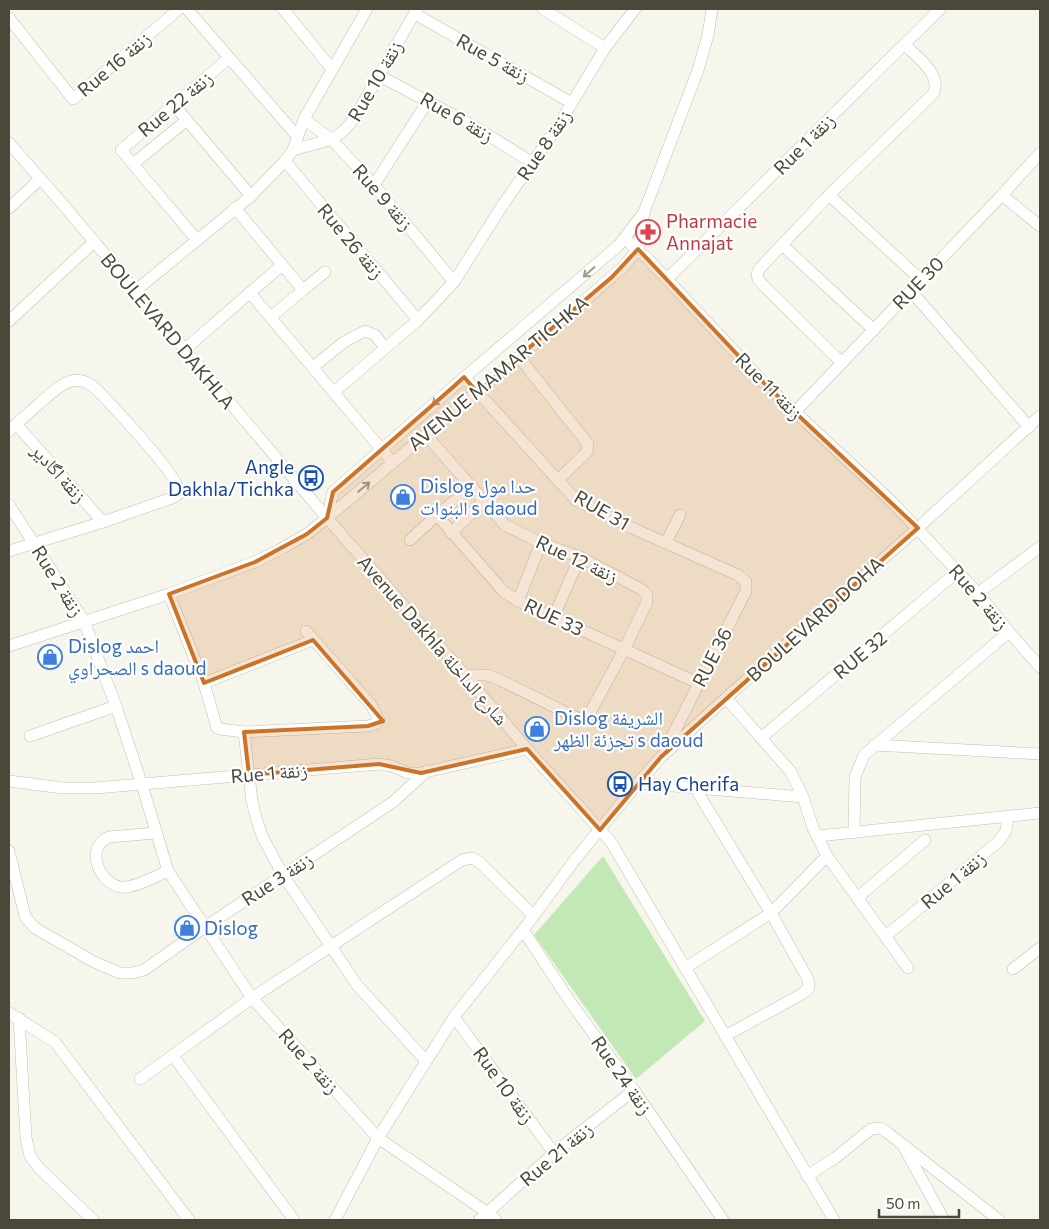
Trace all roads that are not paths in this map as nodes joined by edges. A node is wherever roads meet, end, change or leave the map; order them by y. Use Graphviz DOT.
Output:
graph roads {
  1 [pos="187,9"];
  2 [pos="283,9"];
  3 [pos="367,9"];
  4 [pos="543,9"];
  5 [pos="635,9"];
  6 [pos="712,9"];
  7 [pos="940,9"];
  8 [pos="174,10"];
  9 [pos="416,11"];
  10 [pos="9,18"];
  11 [pos="905,45"];
  12 [pos="605,48"];
  13 [pos="229,58"];
  14 [pos="332,69"];
  15 [pos="378,74"];
  16 [pos="428,101"];
  17 [pos="572,103"];
  18 [pos="174,105"];
  19 [pos="304,119"];
  20 [pos="187,120"];
  21 [pos="297,136"];
  22 [pos="332,140"];
  23 [pos="9,143"];
  24 [pos="294,150"];
  25 [pos="1040,153"];
  26 [pos="285,161"];
  27 [pos="533,163"];
  28 [pos="134,164"];
  29 [pos="40,179"];
  30 [pos="374,185"];
  31 [pos="829,195"];
  32 [pos="1002,195"];
  33 [pos="250,196"];
  34 [pos="9,208"];
  35 [pos="236,208"];
  36 [pos="644,212"];
  37 [pos="1040,226"];
  38 [pos="624,239"];
  39 [pos="197,240"];
  40 [pos="94,242"];
  41 [pos="782,245"];
  42 [pos="638,249"];
  43 [pos="282,265"];
  44 [pos="325,272"];
  45 [pos="667,279"];
  46 [pos="921,280"];
  47 [pos="454,282"];
  48 [pos="303,290"];
  49 [pos="135,291"];
  50 [pos="911,291"];
  51 [pos="250,293"];
  52 [pos="271,317"];
  53 [pos="418,320"];
  54 [pos="9,321"];
  55 [pos="874,330"];
  56 [pos="385,348"];
  57 [pos="184,350"];
  58 [pos="519,357"];
  59 [pos="842,363"];
  60 [pos="313,367"];
  61 [pos="464,377"];
  62 [pos="334,392"];
  63 [pos="477,392"];
  64 [pos="794,412"];
  65 [pos="1040,416"];
  66 [pos="12,427"];
  67 [pos="1029,427"];
  68 [pos="426,435"];
  69 [pos="382,449"];
  70 [pos="393,463"];
  71 [pos="559,479"];
  72 [pos="472,487"];
  73 [pos="484,501"];
  74 [pos="9,505"];
  75 [pos="437,515"];
  76 [pos="680,515"];
  77 [pos="327,518"];
  78 [pos="103,522"];
  79 [pos="918,528"];
  80 [pos="451,533"];
  81 [pos="410,540"];
  82 [pos="666,542"];
  83 [pos="34,543"];
  84 [pos="541,543"];
  85 [pos="1040,547"];
  86 [pos="9,551"];
  87 [pos="580,557"];
  88 [pos="958,571"];
  89 [pos="746,582"];
  90 [pos="978,593"];
  91 [pos="169,594"];
  92 [pos="518,601"];
  93 [pos="554,616"];
  94 [pos="84,621"];
  95 [pos="1009,632"];
  96 [pos="9,646"];
  97 [pos="624,650"];
  98 [pos="1040,667"];
  99 [pos="465,675"];
  100 [pos="204,683"];
  101 [pos="698,683"];
  102 [pos="726,698"];
  103 [pos="116,706"];
  104 [pos="244,732"];
  105 [pos="30,736"];
  106 [pos="761,738"];
  107 [pos="874,745"];
  108 [pos="527,750"];
  109 [pos="1040,754"];
  110 [pos="661,758"];
  111 [pos="428,771"];
  112 [pos="249,775"];
  113 [pos="9,781"];
  114 [pos="638,783"];
  115 [pos="142,785"];
  116 [pos="695,788"];
  117 [pos="803,796"];
  118 [pos="1040,813"];
  119 [pos="1008,817"];
  120 [pos="600,830"];
  121 [pos="156,832"];
  122 [pos="854,833"];
  123 [pos="818,836"];
  124 [pos="925,840"];
  125 [pos="9,851"];
  126 [pos="827,856"];
  127 [pos="168,871"];
  128 [pos="283,875"];
  129 [pos="857,898"];
  130 [pos="771,913"];
  131 [pos="533,915"];
  132 [pos="205,927"];
  133 [pos="523,930"];
  134 [pos="886,936"];
  135 [pos="331,948"];
  136 [pos="1040,948"];
  137 [pos="685,968"];
  138 [pos="908,968"];
  139 [pos="1013,969"];
  140 [pos="252,998"];
  141 [pos="14,1015"];
  142 [pos="454,1017"];
  143 [pos="725,1036"];
  144 [pos="172,1056"];
  145 [pos="426,1061"];
  146 [pos="140,1079"];
  147 [pos="634,1090"];
  148 [pos="378,1138"];
  149 [pos="902,1144"];
  150 [pos="554,1154"];
  151 [pos="807,1176"];
  152 [pos="488,1218"];
  153 [pos="93,1220"];
  154 [pos="189,1220"];
  155 [pos="294,1220"];
  156 [pos="335,1220"];
  157 [pos="723,1220"];
  158 [pos="834,1220"];
  159 [pos="944,1220"];
  160 [pos="999,1220"];
  1 -- 13 [label="street"];
  2 -- 14 [label="street"];
  3 -- 14 [label="street"];
  4 -- 12 [label="street"];
  5 -- 12 [label="street, Rue 8 زنقة"];
  6 -- 36 [label="street, AVENUE MAMAR TICHKA"];
  7 -- 11 [label="street, Rue 1 زنقة"];
  8 -- 10 [label="street, Rue 16 زنقة"];
  9 -- 15 [label="street, Rue 10 زنقة"];
  9 -- 17 [label="street, Rue 5 زنقة"];
  11 -- 31 [label="street"];
  11 -- 45 [label="street, Rue 1 زنقة"];
  12 -- 17 [label="street, Rue 8 زنقة"];
  13 -- 18 [label="street, Rue 22 زنقة"];
  13 -- 21 [label="street"];
  14 -- 19 [label="street"];
  15 -- 16 [label="street, Rue 6 زنقة"];
  15 -- 22 [label="street, Rue 10 زنقة"];
  16 -- 27 [label="street, Rue 6 زنقة"];
  16 -- 30 [label="street"];
  17 -- 27 [label="street, Rue 8 زنقة"];
  18 -- 20 [label="street"];
  18 -- 28 [label="street, Rue 22 زنقة"];
  19 -- 21 [label="street"];
  19 -- 22 [label="street, Rue 9 زنقة"];
  20 -- 28 [label="street, Rue 22 زنقة"];
  20 -- 33 [label="street"];
  21 -- 24 [label="street"];
  22 -- 24 [label="street, Rue 10 زنقة"];
  22 -- 30 [label="street, Rue 9 زنقة"];
  23 -- 29 [label="street, BOULEVARD DAKHLA"];
  24 -- 26 [label="street"];
  25 -- 32 [label="street, RUE 30"];
  26 -- 33 [label="street"];
  26 -- 53 [label="street, Rue 26 زنقة"];
  27 -- 47 [label="street, Rue 8 زنقة"];
  28 -- 39 [label="street"];
  29 -- 34 [label="street"];
  29 -- 40 [label="street, BOULEVARD DAKHLA"];
  30 -- 47 [label="street, Rue 9 زنقة"];
  31 -- 41 [label="street"];
  31 -- 46 [label="street"];
  32 -- 37 [label="street"];
  32 -- 46 [label="street, RUE 30"];
  33 -- 35 [label="street"];
  35 -- 39 [label="street"];
  35 -- 43 [label="street"];
  36 -- 38 [label="street, AVENUE MAMAR TICHKA"];
  36 -- 42 [label="street, AVENUE MAMAR TICHKA"];
  38 -- 42 [label="street, Rue 11 زنقة"];
  38 -- 61 [label="street, AVENUE MAMAR TICHKA, one-way"];
  39 -- 49 [label="street"];
  40 -- 49 [label="street, BOULEVARD DAKHLA"];
  40 -- 54 [label="street"];
  41 -- 55 [label="street"];
  41 -- 59 [label="street"];
  42 -- 45 [label="street, Rue 11 زنقة"];
  42 -- 58 [label="street, AVENUE MAMAR TICHKA"];
  43 -- 48 [label="street"];
  43 -- 51 [label="street"];
  44 -- 48 [label="street"];
  45 -- 64 [label="street, Rue 11 زنقة"];
  46 -- 50 [label="street, RUE 30"];
  47 -- 53 [label="street, Rue 8 زنقة"];
  48 -- 52 [label="street"];
  49 -- 57 [label="street, BOULEVARD DAKHLA"];
  50 -- 55 [label="street, RUE 30"];
  50 -- 67 [label="street"];
  51 -- 52 [label="street"];
  51 -- 57 [label="street"];
  52 -- 60 [label="street"];
  53 -- 56 [label="street, Rue 8 زنقة"];
  55 -- 59 [label="street, RUE 30"];
  56 -- 60 [label="street"];
  56 -- 62 [label="street, Rue 8 زنقة"];
  57 -- 77 [label="street, BOULEVARD DAKHLA"];
  58 -- 63 [label="street, AVENUE MAMAR TICHKA"];
  58 -- 71 [label="street"];
  59 -- 64 [label="street, RUE 30"];
  60 -- 62 [label="street"];
  61 -- 63 [label="street, RUE 31"];
  61 -- 69 [label="street, AVENUE MAMAR TICHKA, one-way"];
  62 -- 69 [label="street"];
  63 -- 68 [label="street, AVENUE MAMAR TICHKA"];
  63 -- 71 [label="street, RUE 31"];
  64 -- 79 [label="street, Rue 11 زنقة"];
  65 -- 67 [label="street, BOULEVARD DOHA"];
  66 -- 78 [label="street, زنقة اگادير"];
  66 -- 78 [label="street"];
  67 -- 79 [label="street, BOULEVARD DOHA"];
  68 -- 70 [label="street, AVENUE MAMAR TICHKA"];
  68 -- 72 [label="street, Rue 12 زنقة"];
  69 -- 70 [label="street"];
  69 -- 77 [label="street, AVENUE MAMAR TICHKA"];
  77 -- 70 [label="street, AVENUE MAMAR TICHKA, one-way"];
  71 -- 82 [label="street, RUE 31"];
  72 -- 73 [label="street, Rue 12 زنقة"];
  72 -- 75 [label="street"];
  73 -- 80 [label="street"];
  73 -- 84 [label="street, Rue 12 زنقة"];
  74 -- 83 [label="street, Rue 2 زنقة"];
  75 -- 80 [label="street, RUE 33"];
  75 -- 81 [label="street"];
  76 -- 82 [label="street"];
  77 -- 91 [label="street, AVENUE MAMAR TICHKA"];
  77 -- 99 [label="street, Avenue Dakhla شارع الداخلة"];
  78 -- 83 [label="street"];
  79 -- 88 [label="street, Rue 2 زنقة"];
  79 -- 102 [label="street, BOULEVARD DOHA"];
  80 -- 92 [label="street, RUE 33"];
  82 -- 89 [label="street, RUE 31"];
  83 -- 86 [label="street"];
  83 -- 94 [label="street, Rue 2 زنقة"];
  84 -- 87 [label="street, Rue 12 زنقة"];
  84 -- 92 [label="street"];
  85 -- 90 [label="street"];
  87 -- 93 [label="street"];
  87 -- 97 [label="street, Rue 12 زنقة"];
  88 -- 90 [label="street, Rue 2 زنقة"];
  88 -- 106 [label="street, RUE 32"];
  89 -- 101 [label="street, RUE 36"];
  90 -- 95 [label="street, Rue 2 زنقة"];
  91 -- 94 [label="street, AVENUE MAMAR TICHKA"];
  91 -- 100 [label="street"];
  92 -- 93 [label="street, RUE 33"];
  93 -- 97 [label="street, RUE 33"];
  94 -- 96 [label="street, AVENUE MAMAR TICHKA"];
  94 -- 103 [label="street, Rue 2 زنقة"];
  95 -- 98 [label="street, Rue 2 زنقة"];
  95 -- 107 [label="street"];
  97 -- 99 [label="street"];
  97 -- 101 [label="street, RUE 33"];
  99 -- 108 [label="street, Avenue Dakhla شارع الداخلة"];
  100 -- 104 [label="street"];
  100 -- 104 [label="street"];
  101 -- 110 [label="street, RUE 36"];
  102 -- 106 [label="street"];
  102 -- 110 [label="street, BOULEVARD DOHA"];
  103 -- 105 [label="street"];
  103 -- 115 [label="street, Rue 2 زنقة"];
  104 -- 112 [label="street"];
  106 -- 117 [label="street"];
  107 -- 109 [label="street"];
  107 -- 122 [label="street"];
  108 -- 111 [label="street, Rue 1 زنقة"];
  108 -- 120 [label="street, Avenue Dakhla شارع الداخلة"];
  110 -- 114 [label="street, BOULEVARD DOHA"];
  111 -- 112 [label="street, Rue 1 زنقة"];
  111 -- 128 [label="street, Rue 3 زنقة"];
  112 -- 115 [label="street, Rue 1 زنقة"];
  112 -- 128 [label="street"];
  113 -- 115 [label="street, Rue 1 زنقة"];
  114 -- 116 [label="street"];
  114 -- 120 [label="street, BOULEVARD DOHA"];
  115 -- 121 [label="street, Rue 2 زنقة"];
  116 -- 117 [label="street"];
  116 -- 130 [label="street"];
  117 -- 123 [label="street"];
  118 -- 119 [label="street"];
  119 -- 122 [label="street"];
  119 -- 134 [label="street, Rue 1 زنقة"];
  120 -- 131 [label="street, BOULEVARD DOHA"];
  120 -- 137 [label="street, Avenue Dakhla شارع الداخلة"];
  121 -- 127 [label="street, Rue 2 زنقة"];
  121 -- 127 [label="street"];
  122 -- 123 [label="street"];
  123 -- 126 [label="street"];
  124 -- 129 [label="street"];
  125 -- 132 [label="street, Rue 3 زنقة"];
  126 -- 129 [label="street"];
  126 -- 130 [label="street"];
  127 -- 132 [label="street, Rue 2 زنقة"];
  128 -- 132 [label="street, Rue 3 زنقة"];
  128 -- 135 [label="street"];
  129 -- 134 [label="street"];
  130 -- 137 [label="street"];
  130 -- 143 [label="street"];
  131 -- 133 [label="street, BOULEVARD DOHA"];
  131 -- 135 [label="street"];
  132 -- 140 [label="street, Rue 2 زنقة"];
  133 -- 142 [label="street, BOULEVARD DOHA"];
  133 -- 147 [label="street, Rue 24 زنقة"];
  134 -- 138 [label="street"];
  135 -- 140 [label="street"];
  135 -- 145 [label="street"];
  136 -- 139 [label="street"];
  137 -- 143 [label="street, Avenue Dakhla شارع الداخلة"];
  140 -- 144 [label="street"];
  140 -- 148 [label="street, Rue 2 زنقة"];
  141 -- 153 [label="street"];
  141 -- 154 [label="street"];
  142 -- 145 [label="street, BOULEVARD DOHA"];
  142 -- 150 [label="street, Rue 10 زنقة"];
  143 -- 151 [label="street, Avenue Dakhla شارع الداخلة"];
  144 -- 146 [label="street"];
  144 -- 155 [label="street"];
  145 -- 148 [label="street, BOULEVARD DOHA"];
  147 -- 150 [label="street, Rue 21 زنقة"];
  147 -- 157 [label="street, Rue 24 زنقة"];
  148 -- 152 [label="street, Rue 2 زنقة"];
  148 -- 156 [label="street, BOULEVARD DOHA"];
  149 -- 151 [label="street"];
  149 -- 159 [label="street"];
  149 -- 160 [label="street"];
  150 -- 152 [label="street, Rue 21 زنقة"];
  151 -- 158 [label="street, Avenue Dakhla شارع الداخلة"];
}
